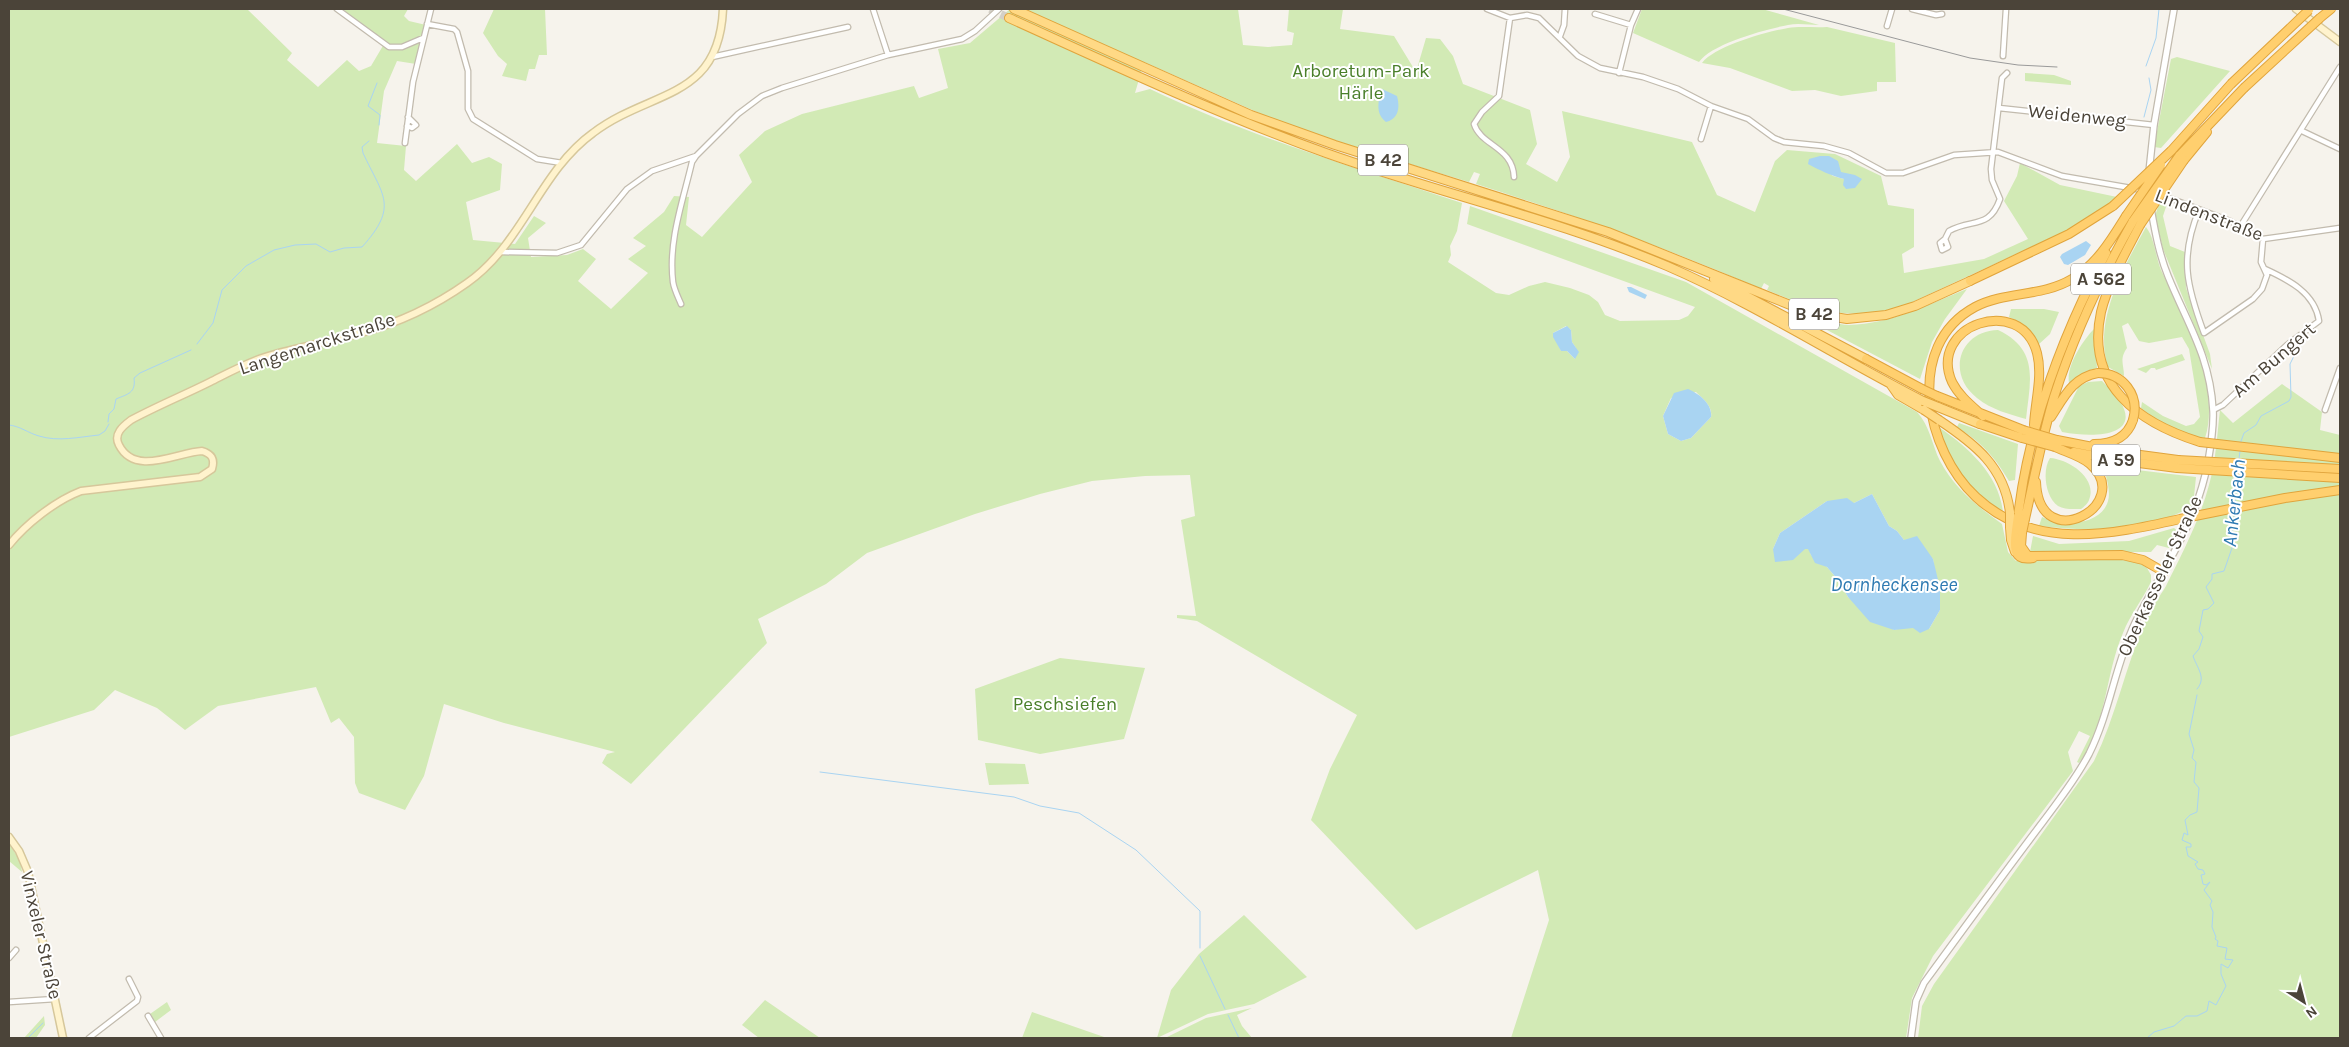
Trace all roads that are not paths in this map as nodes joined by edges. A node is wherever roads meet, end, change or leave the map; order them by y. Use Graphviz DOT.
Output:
graph roads {
  1 [pos="337,9"];
  2 [pos="430,9"];
  3 [pos="723,9"];
  4 [pos="873,9"];
  5 [pos="999,9"];
  6 [pos="1014,9"];
  7 [pos="1487,9"];
  8 [pos="1565,9"];
  9 [pos="1638,9"];
  10 [pos="1892,9"];
  11 [pos="1912,9"];
  12 [pos="2006,9"];
  13 [pos="2174,9"];
  14 [pos="2296,9"];
  15 [pos="2331,9"];
  16 [pos="2310,10"];
  17 [pos="1595,14"];
  18 [pos="1942,14"];
  19 [pos="1008,18"];
  20 [pos="1510,18"];
  21 [pos="427,24"];
  22 [pos="1631,26"];
  23 [pos="1887,26"];
  24 [pos="848,27"];
  25 [pos="1560,36"];
  26 [pos="423,38"];
  27 [pos="2340,42"];
  28 [pos="888,55"];
  29 [pos="2005,55"];
  30 [pos="712,57"];
  31 [pos="2340,67"];
  32 [pos="1619,73"];
  33 [pos="2007,73"];
  34 [pos="1711,106"];
  35 [pos="1999,108"];
  36 [pos="408,117"];
  37 [pos="2154,125"];
  38 [pos="407,126"];
  39 [pos="2302,131"];
  40 [pos="1701,140"];
  41 [pos="405,143"];
  42 [pos="2340,149"];
  43 [pos="2171,151"];
  44 [pos="1994,153"];
  45 [pos="696,156"];
  46 [pos="2181,158"];
  47 [pos="562,163"];
  48 [pos="1514,177"];
  49 [pos="2148,191"];
  50 [pos="2199,210"];
  51 [pos="2129,218"];
  52 [pos="2240,227"];
  53 [pos="2340,228"];
  54 [pos="2116,234"];
  55 [pos="1945,239"];
  56 [pos="2263,239"];
  57 [pos="502,252"];
  58 [pos="1662,254"];
  59 [pos="2265,268"];
  60 [pos="681,304"];
  61 [pos="1763,313"];
  62 [pos="1866,360"];
  63 [pos="2340,368"];
  64 [pos="1890,384"];
  65 [pos="2213,410"];
  66 [pos="2325,410"];
  67 [pos="1983,416"];
  68 [pos="2048,423"];
  69 [pos="2022,434"];
  70 [pos="2033,437"];
  71 [pos="2056,443"];
  72 [pos="2070,443"];
  73 [pos="2340,458"];
  74 [pos="2178,464"];
  75 [pos="2340,470"];
  76 [pos="2035,472"];
  77 [pos="2340,478"];
  78 [pos="2340,490"];
  79 [pos="2021,518"];
  80 [pos="2016,530"];
  81 [pos="9,545"];
  82 [pos="2038,557"];
  83 [pos="2164,572"];
  84 [pos="9,836"];
  85 [pos="16,950"];
  86 [pos="9,958"];
  87 [pos="129,979"];
  88 [pos="55,999"];
  89 [pos="9,1002"];
  90 [pos="148,1016"];
  91 [pos="62,1038"];
  92 [pos="89,1038"];
  93 [pos="161,1038"];
  94 [pos="1911,1038"];
  1 -- 26 [label="street"];
  2 -- 21 [label="street"];
  3 -- 30 [label="main road, Langemarckstraße"];
  4 -- 28 [label="street"];
  5 -- 28 [label="street"];
  6 -- 58 [label="highway, B 42"];
  7 -- 20 [label="street"];
  8 -- 25 [label="street"];
  9 -- 22 [label="street"];
  10 -- 23 [label="street"];
  11 -- 18 [label="street"];
  12 -- 29 [label="street"];
  13 -- 37 [label="street, Oberkasseler Straße"];
  14 -- 27 [label="main road"];
  15 -- 46 [label="highway, bridge"];
  16 -- 43 [label="highway, A 562, bridge"];
  17 -- 22 [label="street"];
  19 -- 61 [label="highway, B 42"];
  20 -- 25 [label="street, Lindenstraße"];
  20 -- 48 [label="street"];
  21 -- 26 [label="street"];
  21 -- 47 [label="street"];
  22 -- 32 [label="street"];
  24 -- 30 [label="street"];
  25 -- 32 [label="street, Lindenstraße"];
  26 -- 36 [label="street"];
  28 -- 45 [label="street"];
  30 -- 47 [label="main road, Langemarckstraße"];
  31 -- 39 [label="street"];
  32 -- 34 [label="street, Lindenstraße"];
  33 -- 35 [label="street"];
  34 -- 40 [label="street"];
  34 -- 44 [label="street, Lindenstraße"];
  35 -- 37 [label="street, Weidenweg"];
  35 -- 44 [label="street"];
  36 -- 38 [label="street"];
  36 -- 38 [label="street"];
  37 -- 49 [label="street, Oberkasseler Straße"];
  38 -- 41 [label="street"];
  39 -- 42 [label="street"];
  39 -- 52 [label="street"];
  43 -- 51 [label="highway, A 562, bridge"];
  43 -- 58 [label="highway, B 42, bridge"];
  44 -- 49 [label="street, Lindenstraße"];
  44 -- 55 [label="street"];
  45 -- 57 [label="street"];
  45 -- 60 [label="street"];
  46 -- 51 [label="highway, A 562, bridge"];
  46 -- 73 [label="highway, bridge"];
  47 -- 57 [label="main road, Langemarckstraße"];
  49 -- 50 [label="street, Lindenstraße"];
  49 -- 65 [label="street, Oberkasseler Straße"];
  50 -- 52 [label="street, Lindenstraße"];
  50 -- 59 [label="street"];
  51 -- 54 [label="highway, A 562"];
  51 -- 68 [label="highway, A 562"];
  52 -- 56 [label="street, Lindenstraße"];
  53 -- 56 [label="street, Lindenstraße"];
  54 -- 70 [label="highway"];
  54 -- 78 [label="highway, bridge"];
  56 -- 59 [label="street"];
  57 -- 81 [label="main road, Langemarckstraße"];
  58 -- 62 [label="highway, B 42"];
  59 -- 65 [label="street, Am Bungert"];
  61 -- 64 [label="highway, A 59"];
  62 -- 67 [label="highway, A 59, bridge"];
  63 -- 66 [label="street"];
  64 -- 69 [label="highway, A 59, bridge"];
  64 -- 80 [label="highway, bridge"];
  65 -- 83 [label="street, Oberkasseler Straße"];
  67 -- 69 [label="highway, A 59"];
  67 -- 70 [label="highway"];
  68 -- 72 [label="highway, bridge"];
  68 -- 76 [label="highway, A 562"];
  69 -- 71 [label="highway, A 59, bridge"];
  70 -- 79 [label="highway"];
  71 -- 72 [label="highway, A 59"];
  71 -- 74 [label="highway, A 59"];
  71 -- 76 [label="highway"];
  72 -- 74 [label="highway, A 59"];
  74 -- 75 [label="highway, A 59, bridge"];
  74 -- 77 [label="highway, A 59, bridge"];
  76 -- 79 [label="highway, A 562"];
  79 -- 80 [label="highway, bridge"];
  80 -- 82 [label="highway"];
  80 -- 82 [label="highway"];
  82 -- 83 [label="highway"];
  83 -- 94 [label="street, Oberkasseler Straße"];
  84 -- 88 [label="main road, Vinxeler Straße"];
  85 -- 86 [label="street"];
  87 -- 92 [label="street"];
  88 -- 89 [label="street"];
  88 -- 91 [label="main road, Vinxeler Straße"];
  90 -- 93 [label="street"];
}
